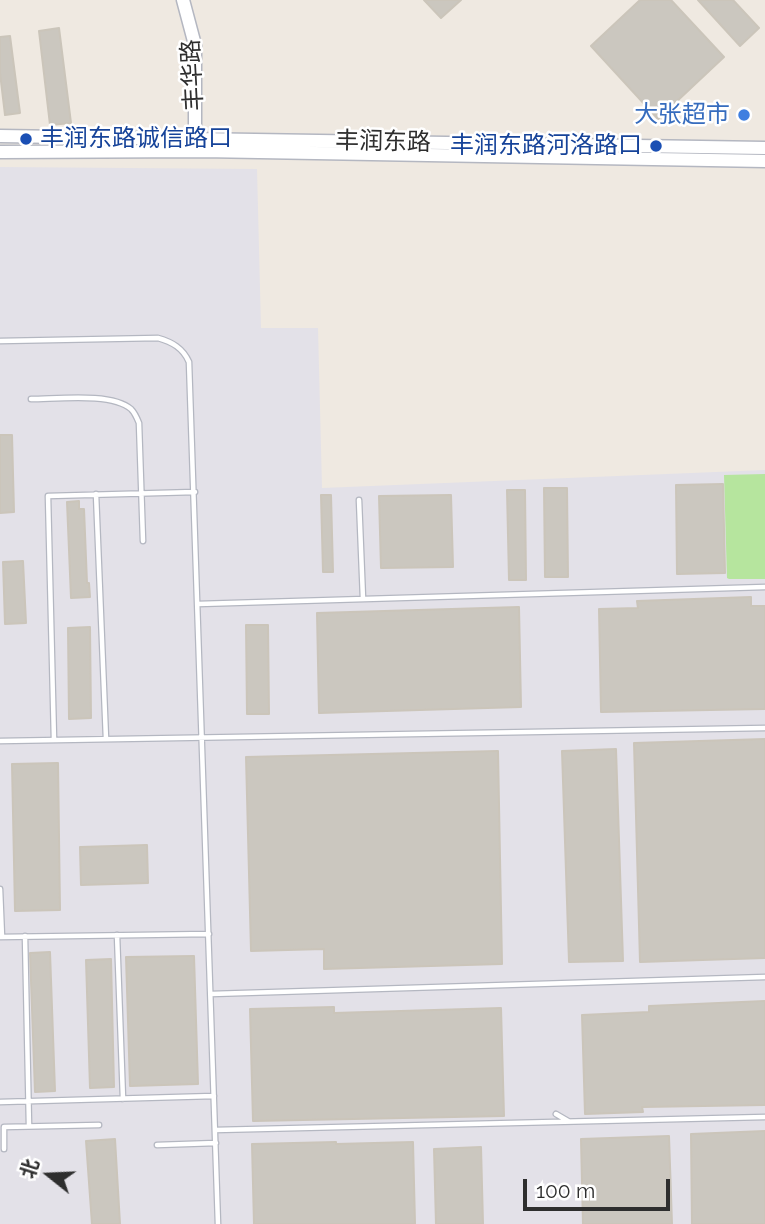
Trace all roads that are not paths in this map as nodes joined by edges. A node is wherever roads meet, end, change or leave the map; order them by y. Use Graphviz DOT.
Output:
graph roads {
  1 [pos="183,0"];
  2 [pos="190,0"];
  3 [pos="0,136"];
  4 [pos="199,145"];
  5 [pos="765,148"];
  6 [pos="0,152"];
  7 [pos="765,161"];
  8 [pos="0,341"];
  9 [pos="31,399"];
  10 [pos="195,492"];
  11 [pos="141,493"];
  12 [pos="96,494"];
  13 [pos="359,500"];
  14 [pos="143,541"];
  15 [pos="765,587"];
  16 [pos="363,599"];
  17 [pos="198,604"];
  18 [pos="765,728"];
  19 [pos="203,737"];
  20 [pos="106,739"];
  21 [pos="54,740"];
  22 [pos="0,741"];
  23 [pos="0,890"];
  24 [pos="209,933"];
  25 [pos="117,935"];
  26 [pos="24,936"];
  27 [pos="1,937"];
  28 [pos="765,977"];
  29 [pos="211,994"];
  30 [pos="214,1096"];
  31 [pos="123,1099"];
  32 [pos="28,1101"];
  33 [pos="0,1102"];
  34 [pos="556,1114"];
  35 [pos="765,1117"];
  36 [pos="569,1121"];
  37 [pos="99,1125"];
  38 [pos="30,1126"];
  39 [pos="215,1130"];
  40 [pos="215,1143"];
  41 [pos="157,1145"];
  42 [pos="4,1149"];
  43 [pos="218,1224"];
  1 -- 4 [label="street, 丰华路"];
  2 -- 4 [label="street, 丰华路"];
  3 -- 4 [label="street, 丰润东路"];
  4 -- 5 [label="street, 丰润东路"];
  4 -- 6 [label="street, 丰润东路"];
  4 -- 7 [label="street, 丰润东路"];
  8 -- 10 [label="lane"];
  9 -- 11 [label="lane"];
  10 -- 11 [label="lane"];
  10 -- 17 [label="lane"];
  11 -- 12 [label="lane"];
  11 -- 14 [label="lane"];
  12 -- 20 [label="lane"];
  12 -- 21 [label="lane"];
  13 -- 16 [label="lane"];
  15 -- 16 [label="lane"];
  16 -- 17 [label="lane"];
  17 -- 19 [label="lane"];
  18 -- 19 [label="lane"];
  19 -- 20 [label="lane"];
  19 -- 24 [label="lane"];
  20 -- 21 [label="lane"];
  21 -- 22 [label="lane"];
  23 -- 27 [label="lane"];
  24 -- 25 [label="lane"];
  24 -- 29 [label="lane"];
  25 -- 26 [label="lane"];
  25 -- 31 [label="lane"];
  26 -- 27 [label="lane"];
  26 -- 32 [label="lane"];
  28 -- 29 [label="lane"];
  29 -- 30 [label="lane"];
  30 -- 31 [label="lane"];
  30 -- 39 [label="lane"];
  31 -- 32 [label="lane"];
  32 -- 33 [label="lane"];
  32 -- 38 [label="lane"];
  34 -- 36 [label="lane"];
  35 -- 36 [label="lane"];
  36 -- 39 [label="lane"];
  37 -- 38 [label="lane"];
  38 -- 42 [label="lane"];
  39 -- 40 [label="lane"];
  40 -- 41 [label="lane"];
  40 -- 43 [label="lane"];
}
